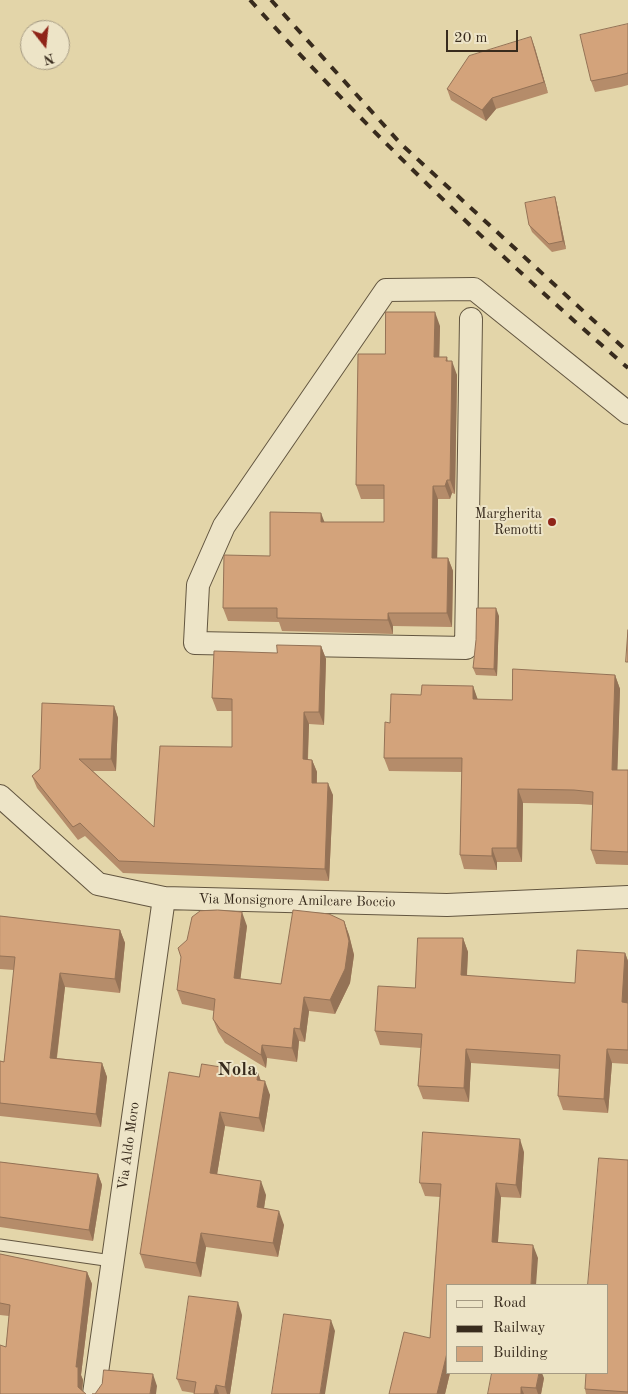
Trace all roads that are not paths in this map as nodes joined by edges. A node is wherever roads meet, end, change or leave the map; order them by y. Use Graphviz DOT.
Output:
graph roads {
  1 [pos="471,319"];
  2 [pos="628,413"];
  3 [pos="0,796"];
  4 [pos="628,896"];
  5 [pos="164,898"];
  6 [pos="0,1245"];
  7 [pos="112,1261"];
  8 [pos="94,1394"];
  1 -- 2 [label="street"];
  3 -- 5 [label="street, Via Monsignore Amilcare Boccio"];
  4 -- 5 [label="street, Via Monsignore Amilcare Boccio"];
  5 -- 7 [label="street, Via Aldo Moro"];
  6 -- 7 [label="lane"];
  7 -- 8 [label="street, Via Aldo Moro"];
}
